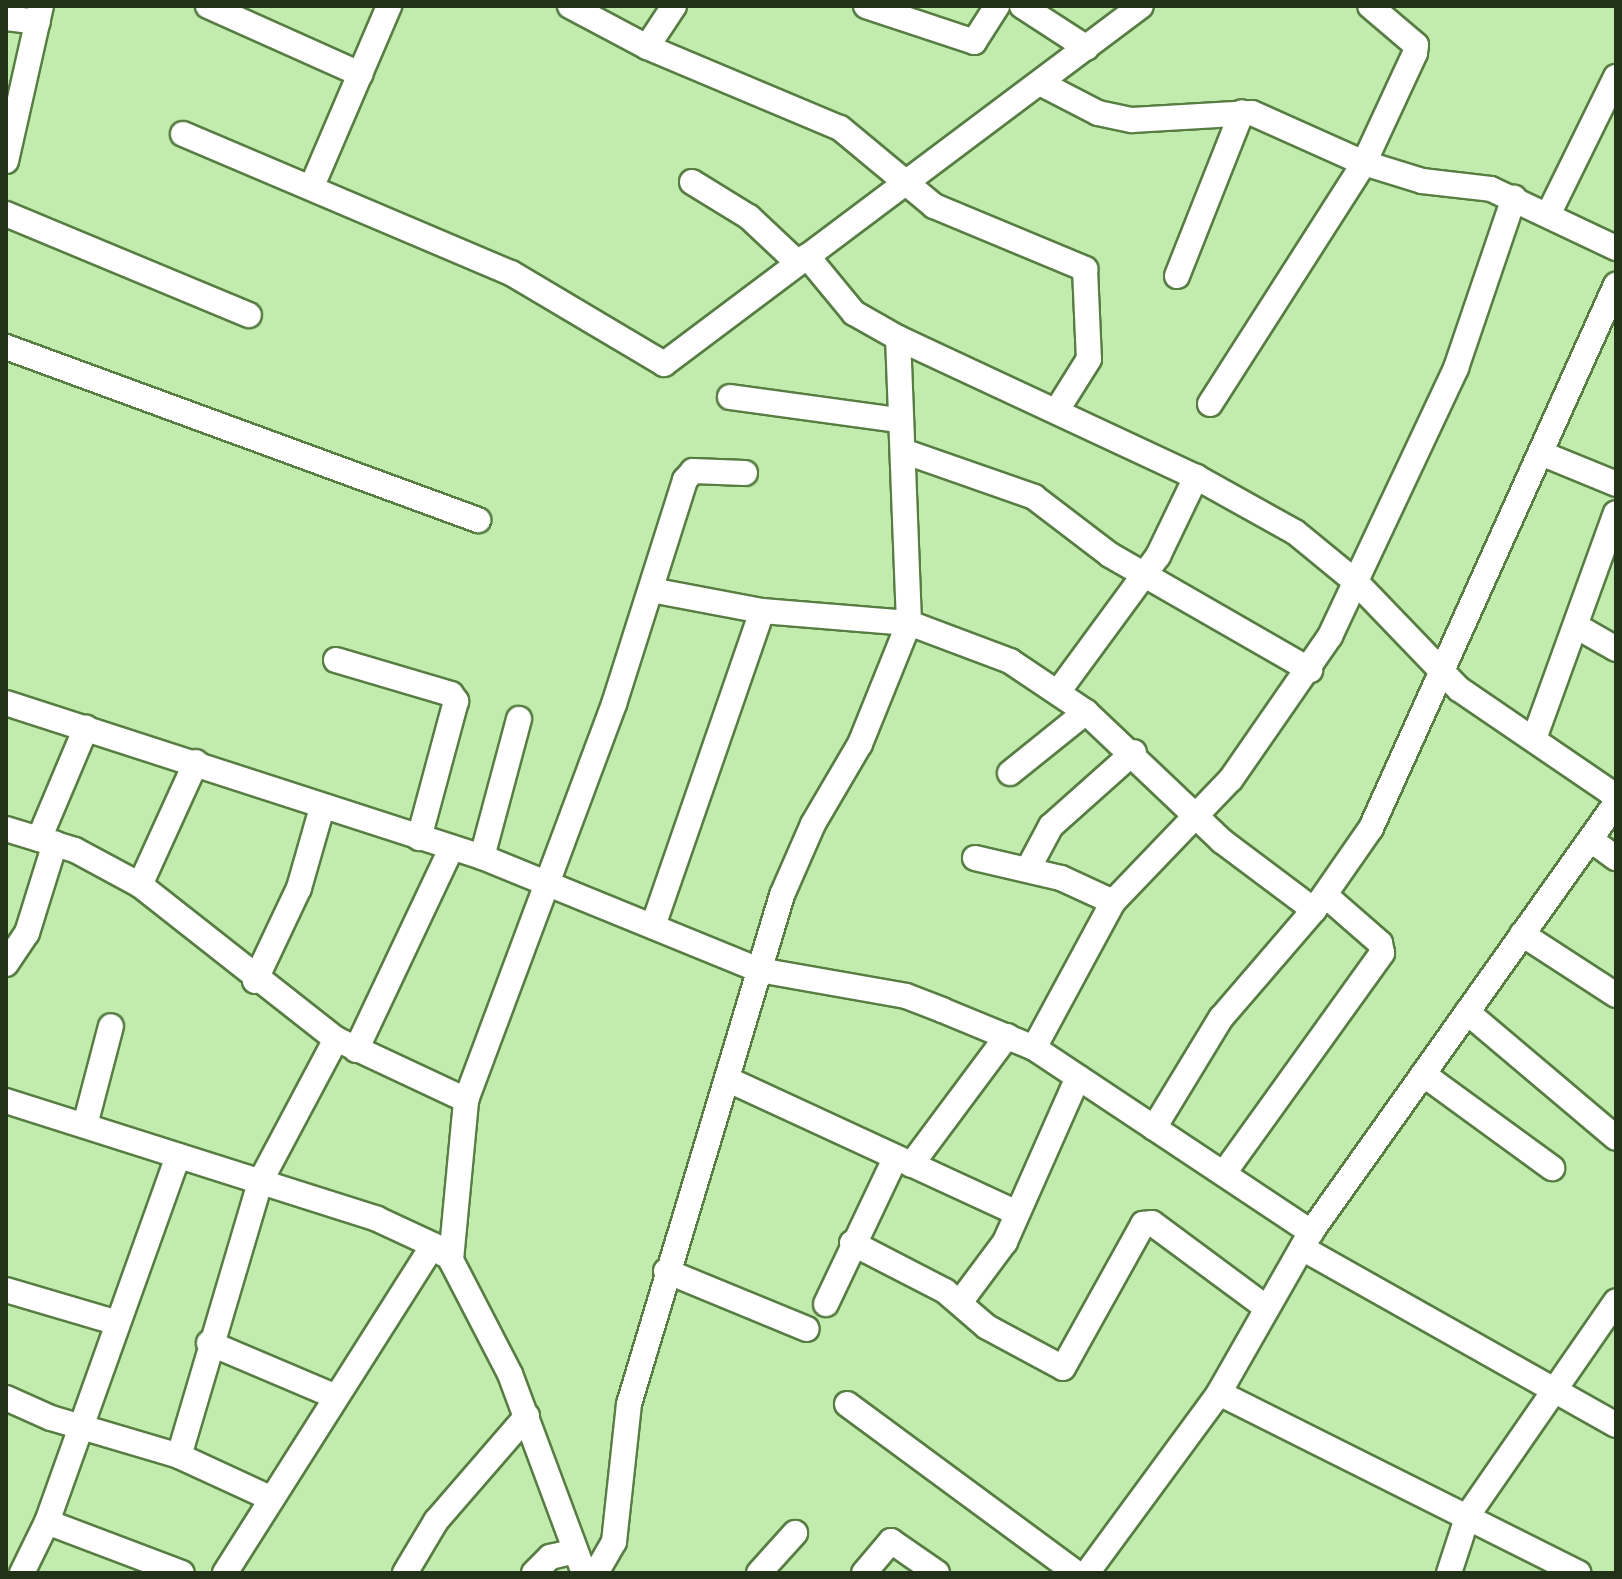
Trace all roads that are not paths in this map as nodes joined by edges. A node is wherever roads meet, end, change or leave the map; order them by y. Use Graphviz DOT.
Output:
graph roads {
  1 [pos="208,6"];
  2 [pos="389,6"];
  3 [pos="570,6"];
  4 [pos="674,6"];
  5 [pos="866,6"];
  6 [pos="997,6"];
  7 [pos="1022,6"];
  8 [pos="1141,6"];
  9 [pos="1370,6"];
  10 [pos="890,12"];
  11 [pos="40,14"];
  12 [pos="6,18"];
  13 [pos="647,47"];
  14 [pos="1087,48"];
  15 [pos="360,74"];
  16 [pos="16,76"];
  17 [pos="1616,77"];
  18 [pos="1040,83"];
  19 [pos="1242,112"];
  20 [pos="183,134"];
  21 [pos="6,161"];
  22 [pos="1364,163"];
  23 [pos="692,182"];
  24 [pos="904,185"];
  25 [pos="312,186"];
  26 [pos="1514,198"];
  27 [pos="6,214"];
  28 [pos="1548,215"];
  29 [pos="1616,248"];
  30 [pos="802,259"];
  31 [pos="1177,276"];
  32 [pos="1616,285"];
  33 [pos="249,315"];
  34 [pos="898,338"];
  35 [pos="6,347"];
  36 [pos="730,397"];
  37 [pos="1210,404"];
  38 [pos="1057,410"];
  39 [pos="899,420"];
  40 [pos="903,451"];
  41 [pos="1543,454"];
  42 [pos="745,473"];
  43 [pos="1196,477"];
  44 [pos="1616,484"];
  45 [pos="1616,513"];
  46 [pos="478,520"];
  47 [pos="1145,575"];
  48 [pos="1357,583"];
  49 [pos="651,590"];
  50 [pos="762,611"];
  51 [pos="909,623"];
  52 [pos="1576,626"];
  53 [pos="1616,649"];
  54 [pos="336,660"];
  55 [pos="1310,670"];
  56 [pos="1443,673"];
  57 [pos="1058,692"];
  58 [pos="6,703"];
  59 [pos="1086,712"];
  60 [pos="519,719"];
  61 [pos="86,728"];
  62 [pos="1534,739"];
  63 [pos="1134,752"];
  64 [pos="196,762"];
  65 [pos="1010,773"];
  66 [pos="1615,803"];
  67 [pos="322,808"];
  68 [pos="1196,817"];
  69 [pos="6,829"];
  70 [pos="419,838"];
  71 [pos="1591,840"];
  72 [pos="47,841"];
  73 [pos="451,849"];
  74 [pos="482,857"];
  75 [pos="975,858"];
  76 [pos="1616,858"];
  77 [pos="1028,869"];
  78 [pos="544,879"];
  79 [pos="140,885"];
  80 [pos="1113,902"];
  81 [pos="1320,902"];
  82 [pos="653,926"];
  83 [pos="1522,934"];
  84 [pos="6,964"];
  85 [pos="759,970"];
  86 [pos="255,981"];
  87 [pos="1616,995"];
  88 [pos="1467,1012"];
  89 [pos="111,1026"];
  90 [pos="1007,1036"];
  91 [pos="346,1044"];
  92 [pos="1034,1048"];
  93 [pos="1423,1074"];
  94 [pos="1078,1077"];
  95 [pos="729,1080"];
  96 [pos="466,1100"];
  97 [pos="6,1101"];
  98 [pos="1611,1123"];
  99 [pos="85,1125"];
  100 [pos="1154,1128"];
  101 [pos="178,1156"];
  102 [pos="903,1162"];
  103 [pos="1552,1168"];
  104 [pos="1224,1173"];
  105 [pos="260,1182"];
  106 [pos="1017,1213"];
  107 [pos="1307,1240"];
  108 [pos="852,1243"];
  109 [pos="442,1253"];
  110 [pos="666,1271"];
  111 [pos="6,1290"];
  112 [pos="961,1301"];
  113 [pos="1616,1301"];
  114 [pos="826,1304"];
  115 [pos="1267,1308"];
  116 [pos="115,1322"];
  117 [pos="807,1329"];
  118 [pos="209,1343"];
  119 [pos="1552,1390"];
  120 [pos="1219,1393"];
  121 [pos="334,1396"];
  122 [pos="6,1398"];
  123 [pos="847,1404"];
  124 [pos="527,1416"];
  125 [pos="1616,1425"];
  126 [pos="76,1427"];
  127 [pos="179,1456"];
  128 [pos="270,1498"];
  129 [pos="1468,1515"];
  130 [pos="47,1522"];
  131 [pos="795,1533"];
  132 [pos="580,1562"];
  133 [pos="29,1571"];
  134 [pos="182,1573"];
  135 [pos="225,1573"];
  136 [pos="405,1573"];
  137 [pos="534,1573"];
  138 [pos="596,1573"];
  139 [pos="759,1573"];
  140 [pos="864,1573"];
  141 [pos="937,1573"];
  142 [pos="1076,1573"];
  143 [pos="1087,1573"];
  144 [pos="1449,1573"];
  145 [pos="1579,1573"];
  1 -- 15 [label="street"];
  2 -- 15 [label="street"];
  3 -- 13 [label="street"];
  4 -- 13 [label="street"];
  5 -- 10 [label="street"];
  6 -- 10 [label="street"];
  7 -- 14 [label="street"];
  8 -- 14 [label="street"];
  9 -- 22 [label="street"];
  11 -- 12 [label="street"];
  11 -- 16 [label="street"];
  13 -- 24 [label="street"];
  14 -- 18 [label="street"];
  15 -- 25 [label="street"];
  16 -- 21 [label="street"];
  17 -- 28 [label="street"];
  18 -- 19 [label="street"];
  18 -- 24 [label="street"];
  19 -- 22 [label="street"];
  19 -- 31 [label="street"];
  20 -- 25 [label="street"];
  22 -- 26 [label="street"];
  22 -- 37 [label="street"];
  23 -- 30 [label="street"];
  24 -- 30 [label="street"];
  24 -- 38 [label="street"];
  25 -- 30 [label="street"];
  26 -- 28 [label="street"];
  26 -- 48 [label="street"];
  27 -- 33 [label="street"];
  28 -- 29 [label="street"];
  30 -- 34 [label="street"];
  32 -- 41 [label="street"];
  34 -- 38 [label="street"];
  34 -- 39 [label="street"];
  35 -- 46 [label="street"];
  36 -- 39 [label="street"];
  38 -- 43 [label="street"];
  39 -- 40 [label="street"];
  40 -- 47 [label="street"];
  40 -- 51 [label="street"];
  41 -- 44 [label="street"];
  41 -- 56 [label="street"];
  42 -- 49 [label="street"];
  43 -- 47 [label="street"];
  43 -- 48 [label="street"];
  45 -- 52 [label="street"];
  47 -- 55 [label="street"];
  47 -- 57 [label="street"];
  48 -- 55 [label="street"];
  48 -- 56 [label="street"];
  49 -- 50 [label="street"];
  49 -- 78 [label="street"];
  50 -- 51 [label="street"];
  50 -- 82 [label="street"];
  51 -- 57 [label="street"];
  51 -- 85 [label="street"];
  52 -- 53 [label="street"];
  52 -- 62 [label="street"];
  54 -- 70 [label="street"];
  55 -- 68 [label="street"];
  56 -- 62 [label="street"];
  56 -- 81 [label="street"];
  57 -- 59 [label="street"];
  58 -- 61 [label="street"];
  59 -- 63 [label="street"];
  59 -- 65 [label="street"];
  60 -- 74 [label="street"];
  61 -- 64 [label="street"];
  61 -- 72 [label="street"];
  62 -- 66 [label="street"];
  63 -- 68 [label="street"];
  63 -- 77 [label="street"];
  64 -- 67 [label="street"];
  64 -- 79 [label="street"];
  66 -- 71 [label="street"];
  67 -- 70 [label="street"];
  67 -- 86 [label="street"];
  68 -- 80 [label="street"];
  68 -- 81 [label="street"];
  69 -- 72 [label="street"];
  70 -- 73 [label="street"];
  71 -- 76 [label="street"];
  71 -- 83 [label="street"];
  72 -- 79 [label="street"];
  72 -- 84 [label="street"];
  73 -- 74 [label="street"];
  73 -- 91 [label="street"];
  74 -- 78 [label="street"];
  75 -- 77 [label="street"];
  77 -- 80 [label="street"];
  78 -- 82 [label="street"];
  78 -- 96 [label="street"];
  79 -- 86 [label="street"];
  80 -- 92 [label="street"];
  81 -- 100 [label="street"];
  81 -- 104 [label="street"];
  82 -- 85 [label="street"];
  83 -- 87 [label="street"];
  83 -- 88 [label="street"];
  85 -- 90 [label="street"];
  85 -- 95 [label="street"];
  86 -- 91 [label="street"];
  88 -- 93 [label="street"];
  88 -- 98 [label="street"];
  89 -- 99 [label="street"];
  90 -- 92 [label="street"];
  90 -- 102 [label="street"];
  91 -- 96 [label="street"];
  91 -- 105 [label="street"];
  92 -- 94 [label="street"];
  93 -- 103 [label="street"];
  93 -- 107 [label="street"];
  94 -- 100 [label="street"];
  94 -- 106 [label="street"];
  95 -- 102 [label="street"];
  95 -- 110 [label="street"];
  96 -- 109 [label="street"];
  97 -- 99 [label="street"];
  99 -- 101 [label="street"];
  100 -- 104 [label="street"];
  101 -- 105 [label="street"];
  101 -- 116 [label="street"];
  102 -- 106 [label="street"];
  102 -- 108 [label="street"];
  104 -- 107 [label="street"];
  105 -- 109 [label="street"];
  105 -- 118 [label="street"];
  106 -- 112 [label="street"];
  107 -- 115 [label="street"];
  107 -- 119 [label="street"];
  108 -- 112 [label="street"];
  108 -- 114 [label="street"];
  109 -- 121 [label="street"];
  109 -- 124 [label="street"];
  110 -- 117 [label="street"];
  110 -- 138 [label="street"];
  111 -- 116 [label="street"];
  112 -- 115 [label="street"];
  113 -- 119 [label="street"];
  115 -- 120 [label="street"];
  116 -- 126 [label="street"];
  118 -- 121 [label="street"];
  118 -- 127 [label="street"];
  119 -- 125 [label="street"];
  119 -- 129 [label="street"];
  120 -- 129 [label="street"];
  120 -- 143 [label="street"];
  121 -- 128 [label="street"];
  122 -- 126 [label="street"];
  123 -- 142 [label="street"];
  124 -- 132 [label="street"];
  124 -- 136 [label="street"];
  126 -- 127 [label="street"];
  126 -- 130 [label="street"];
  127 -- 128 [label="street"];
  128 -- 135 [label="street"];
  129 -- 144 [label="street"];
  129 -- 145 [label="street"];
  130 -- 133 [label="street"];
  130 -- 134 [label="street"];
  131 -- 139 [label="street"];
  132 -- 137 [label="street"];
  140 -- 141 [label="street"];
}
